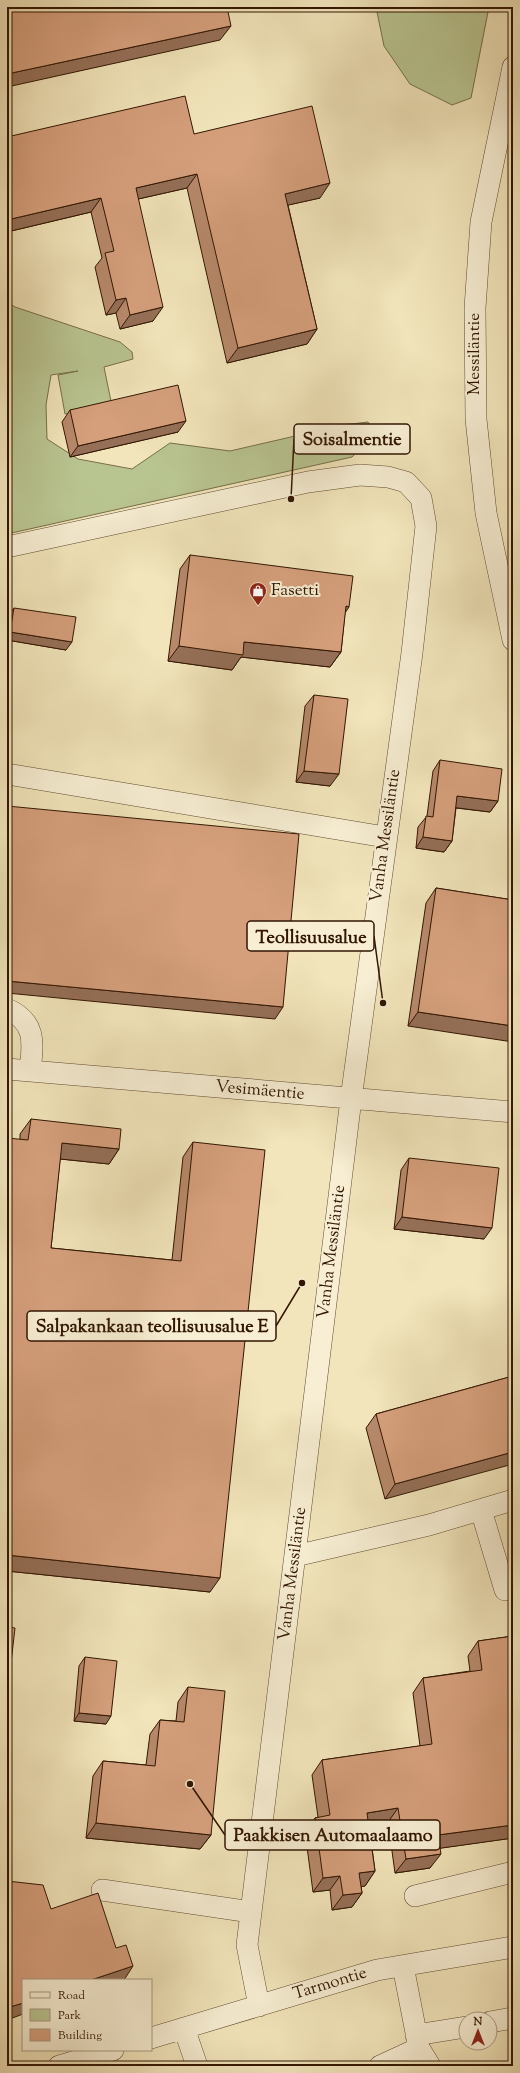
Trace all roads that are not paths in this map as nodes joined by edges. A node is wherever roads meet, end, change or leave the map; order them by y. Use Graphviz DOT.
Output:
graph roads {
  1 [pos="513,67"];
  2 [pos="7,547"];
  3 [pos="513,640"];
  4 [pos="7,774"];
  5 [pos="385,837"];
  6 [pos="7,1009"];
  7 [pos="7,1069"];
  8 [pos="30,1071"];
  9 [pos="351,1099"];
  10 [pos="513,1112"];
  11 [pos="513,1500"];
  12 [pos="481,1510"];
  13 [pos="295,1556"];
  14 [pos="513,1588"];
  15 [pos="513,1872"];
  16 [pos="102,1890"];
  17 [pos="415,1896"];
  18 [pos="251,1912"];
  19 [pos="513,1946"];
  20 [pos="402,1966"];
  21 [pos="259,2006"];
  22 [pos="513,2018"];
  23 [pos="498,2021"];
  24 [pos="184,2028"];
  25 [pos="458,2030"];
  26 [pos="152,2038"];
  27 [pos="418,2042"];
  28 [pos="109,2051"];
  29 [pos="60,2066"];
  30 [pos="197,2066"];
  31 [pos="380,2066"];
  32 [pos="430,2066"];
  1 -- 3 [label="street, Messiläntie"];
  2 -- 5 [label="street, Vanha Messiläntie"];
  4 -- 5 [label="street"];
  5 -- 9 [label="street, Vanha Messiläntie"];
  6 -- 8 [label="street"];
  7 -- 8 [label="street, Vesimäentie"];
  8 -- 9 [label="street, Vesimäentie"];
  9 -- 10 [label="street, Vesimäentie"];
  9 -- 13 [label="street, Vanha Messiläntie"];
  11 -- 12 [label="street"];
  12 -- 13 [label="street"];
  12 -- 14 [label="street"];
  13 -- 18 [label="street, Vanha Messiläntie"];
  15 -- 17 [label="street"];
  16 -- 18 [label="street"];
  18 -- 21 [label="street, Vanha Messiläntie"];
  19 -- 20 [label="street, Tarmontie"];
  20 -- 21 [label="street, Tarmontie"];
  20 -- 27 [label="street"];
  21 -- 24 [label="street, Tarmontie"];
  22 -- 23 [label="street"];
  24 -- 26 [label="street, Tarmontie"];
  24 -- 30 [label="street"];
  25 -- 27 [label="street"];
  27 -- 31 [label="street"];
  27 -- 32 [label="street"];
  28 -- 29 [label="street"];
}
